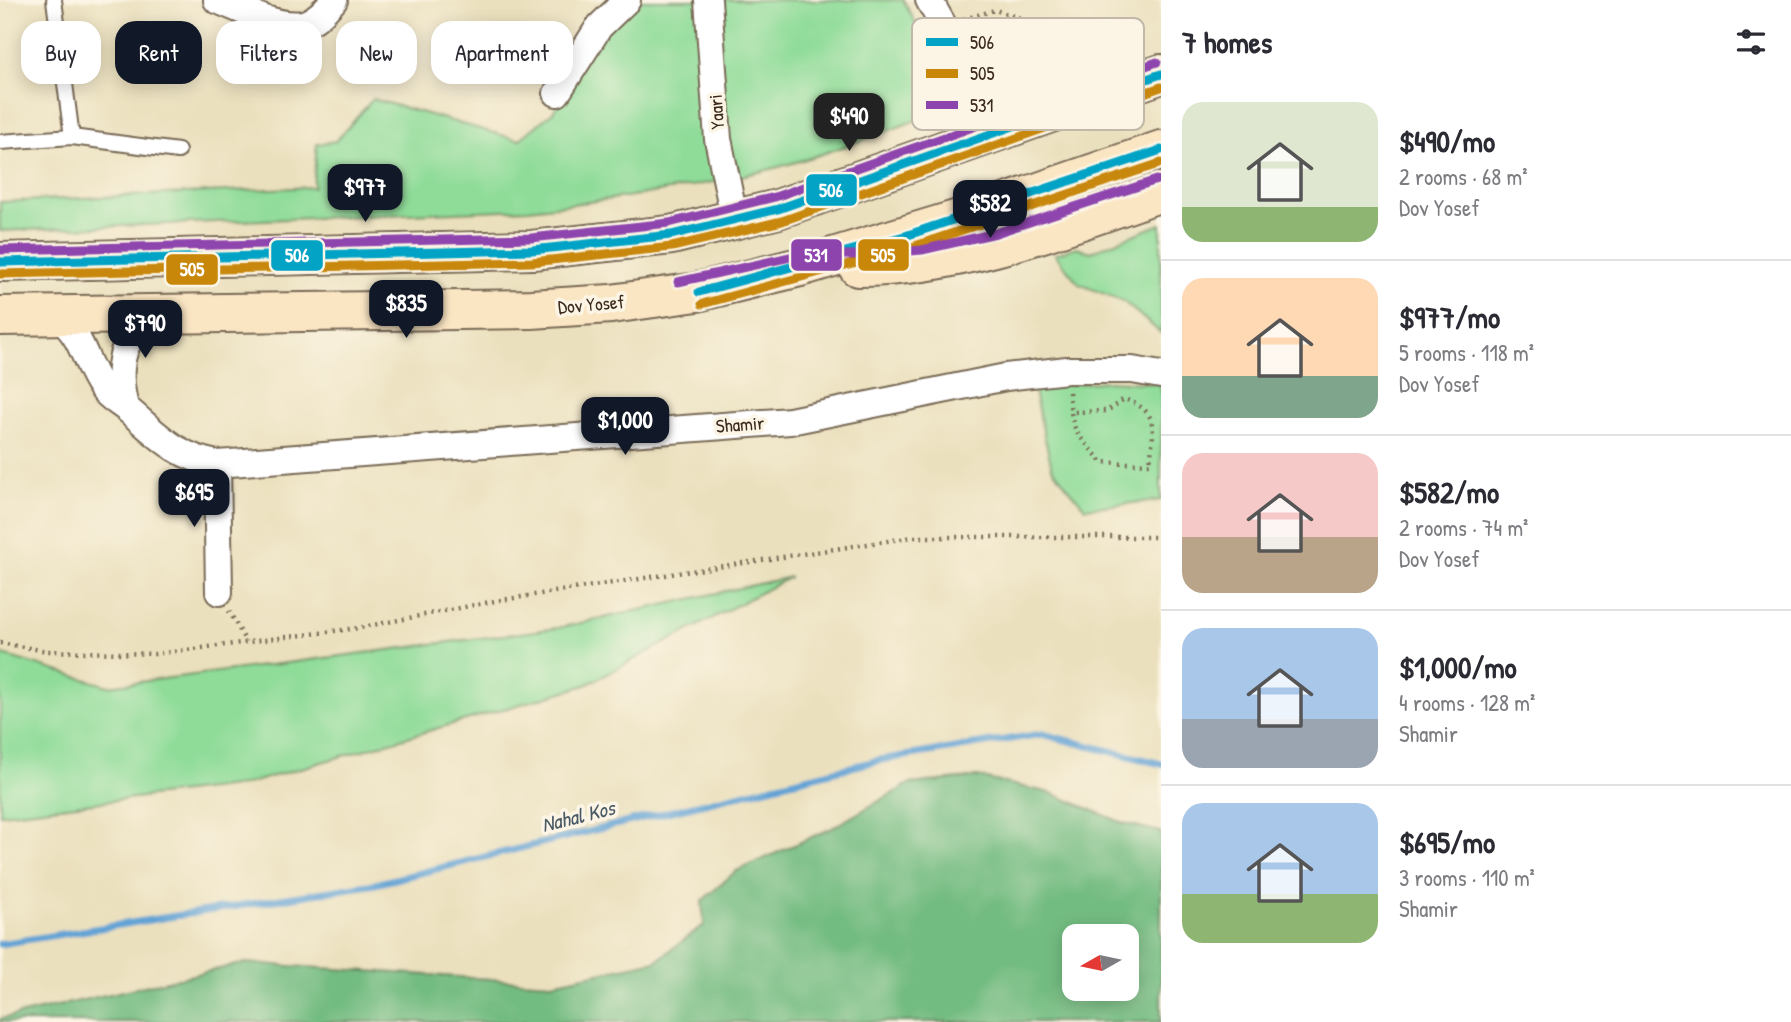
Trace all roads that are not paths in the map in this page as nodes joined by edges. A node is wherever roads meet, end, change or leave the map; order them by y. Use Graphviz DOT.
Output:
graph roads {
  1 [pos="54,0"];
  2 [pos="217,0"];
  3 [pos="334,0"];
  4 [pos="627,0"];
  5 [pos="708,0"];
  6 [pos="929,0"];
  7 [pos="939,18"];
  8 [pos="1161,74"];
  9 [pos="1144,80"];
  10 [pos="557,93"];
  11 [pos="1002,130"];
  12 [pos="72,137"];
  13 [pos="0,142"];
  14 [pos="1161,150"];
  15 [pos="178,151"];
  16 [pos="1161,192"];
  17 [pos="735,222"];
  18 [pos="0,262"];
  19 [pos="800,267"];
  20 [pos="168,313"];
  21 [pos="0,316"];
  22 [pos="57,316"];
  23 [pos="1161,375"];
  24 [pos="125,407"];
  25 [pos="217,464"];
  26 [pos="219,592"];
  1 -- 12 [label="lane"];
  2 -- 3 [label="street"];
  4 -- 10 [label="street"];
  5 -- 17 [label="street, Yaari"];
  6 -- 7 [label="street"];
  8 -- 9 [label="main road"];
  11 -- 17 [label="main road"];
  12 -- 13 [label="lane"];
  12 -- 15 [label="lane"];
  14 -- 19 [label="main road, Dov Yosef"];
  16 -- 19 [label="main road"];
  17 -- 18 [label="main road"];
  19 -- 20 [label="main road, Dov Yosef"];
  20 -- 22 [label="main road, Dov Yosef"];
  20 -- 24 [label="street"];
  21 -- 22 [label="main road, Dov Yosef"];
  22 -- 24 [label="street, Shamir"];
  23 -- 25 [label="street, Shamir"];
  24 -- 25 [label="street, Shamir"];
  25 -- 26 [label="street"];
}
